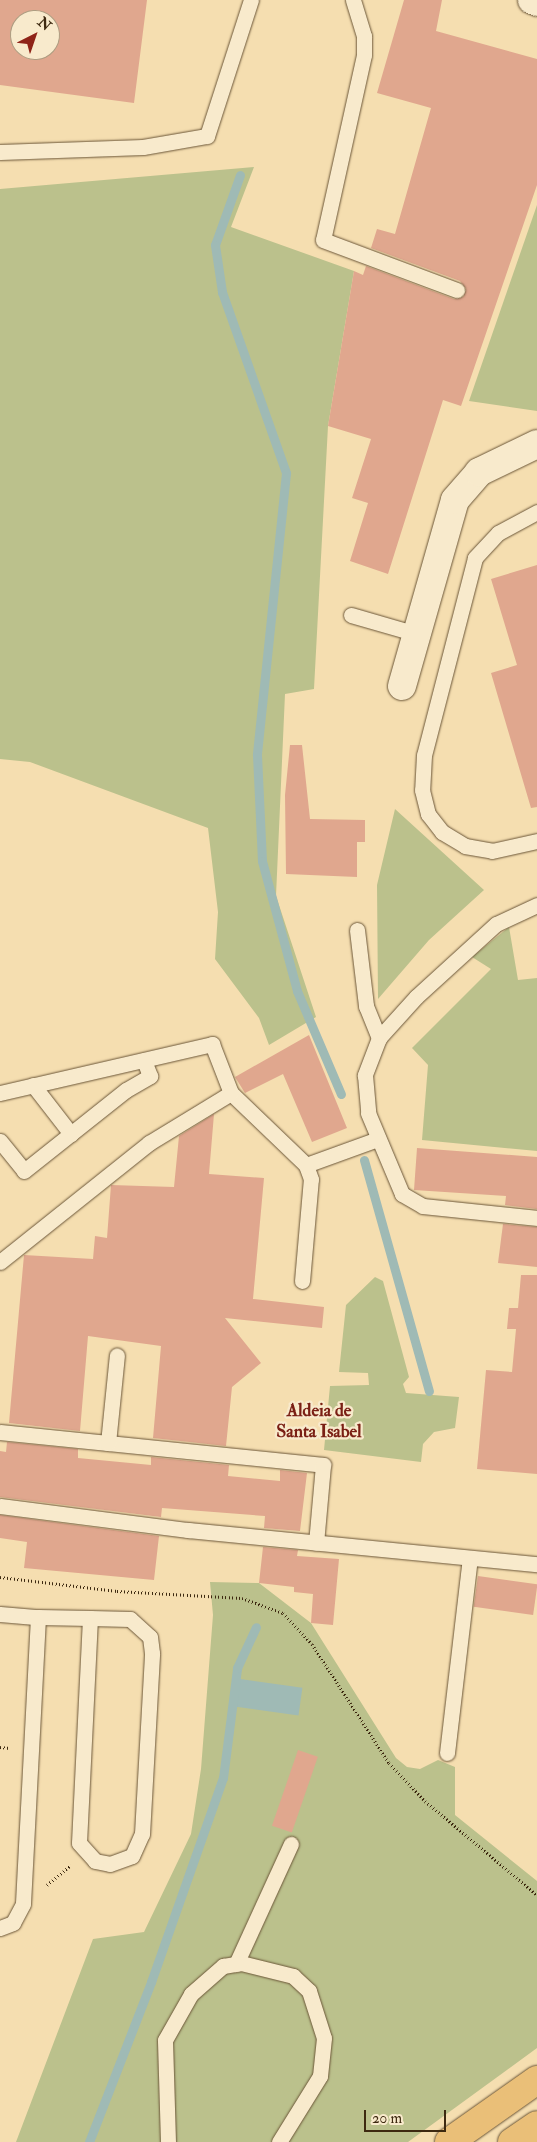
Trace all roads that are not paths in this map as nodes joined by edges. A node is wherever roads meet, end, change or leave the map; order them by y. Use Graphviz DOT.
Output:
graph roads {
  1 [pos="251,0"];
  2 [pos="353,0"];
  3 [pos="532,0"];
  4 [pos="537,2"];
  5 [pos="0,152"];
  6 [pos="457,290"];
  7 [pos="537,444"];
  8 [pos="537,512"];
  9 [pos="352,615"];
  10 [pos="417,634"];
  11 [pos="402,686"];
  12 [pos="537,841"];
  13 [pos="537,905"];
  14 [pos="357,930"];
  15 [pos="379,1038"];
  16 [pos="144,1060"];
  17 [pos="33,1085"];
  18 [pos="0,1093"];
  19 [pos="231,1093"];
  20 [pos="71,1134"];
  21 [pos="378,1139"];
  22 [pos="0,1141"];
  23 [pos="306,1165"];
  24 [pos="537,1218"];
  25 [pos="0,1262"];
  26 [pos="302,1281"];
  27 [pos="117,1355"];
  28 [pos="0,1432"];
  29 [pos="108,1443"];
  30 [pos="0,1506"];
  31 [pos="316,1543"];
  32 [pos="470,1558"];
  33 [pos="537,1564"];
  34 [pos="0,1614"];
  35 [pos="38,1617"];
  36 [pos="90,1618"];
  37 [pos="448,1753"];
  38 [pos="291,1844"];
  39 [pos="0,1928"];
  40 [pos="236,1964"];
  41 [pos="537,2080"];
  42 [pos="537,2125"];
  43 [pos="168,2142"];
  44 [pos="278,2142"];
  45 [pos="449,2142"];
  46 [pos="512,2142"];
  1 -- 5 [label="lane"];
  2 -- 6 [label="lane"];
  3 -- 4 [label="street"];
  7 -- 10 [label="street"];
  8 -- 12 [label="lane"];
  9 -- 10 [label="lane"];
  10 -- 11 [label="street"];
  13 -- 15 [label="lane"];
  14 -- 15 [label="lane"];
  15 -- 21 [label="lane"];
  16 -- 17 [label="lane"];
  16 -- 19 [label="lane"];
  16 -- 20 [label="lane"];
  17 -- 18 [label="lane"];
  17 -- 20 [label="lane"];
  19 -- 23 [label="lane"];
  19 -- 25 [label="lane"];
  20 -- 22 [label="lane"];
  21 -- 23 [label="lane"];
  21 -- 24 [label="lane"];
  23 -- 26 [label="lane"];
  27 -- 29 [label="lane"];
  28 -- 29 [label="lane"];
  29 -- 31 [label="lane"];
  30 -- 31 [label="lane"];
  31 -- 32 [label="lane"];
  32 -- 33 [label="lane"];
  32 -- 37 [label="lane"];
  34 -- 35 [label="lane"];
  35 -- 36 [label="lane"];
  35 -- 39 [label="lane"];
  36 -- 36 [label="lane"];
  38 -- 40 [label="lane"];
  40 -- 43 [label="lane"];
  40 -- 44 [label="lane"];
  41 -- 45 [label="main road"];
  42 -- 46 [label="main road"];
}
